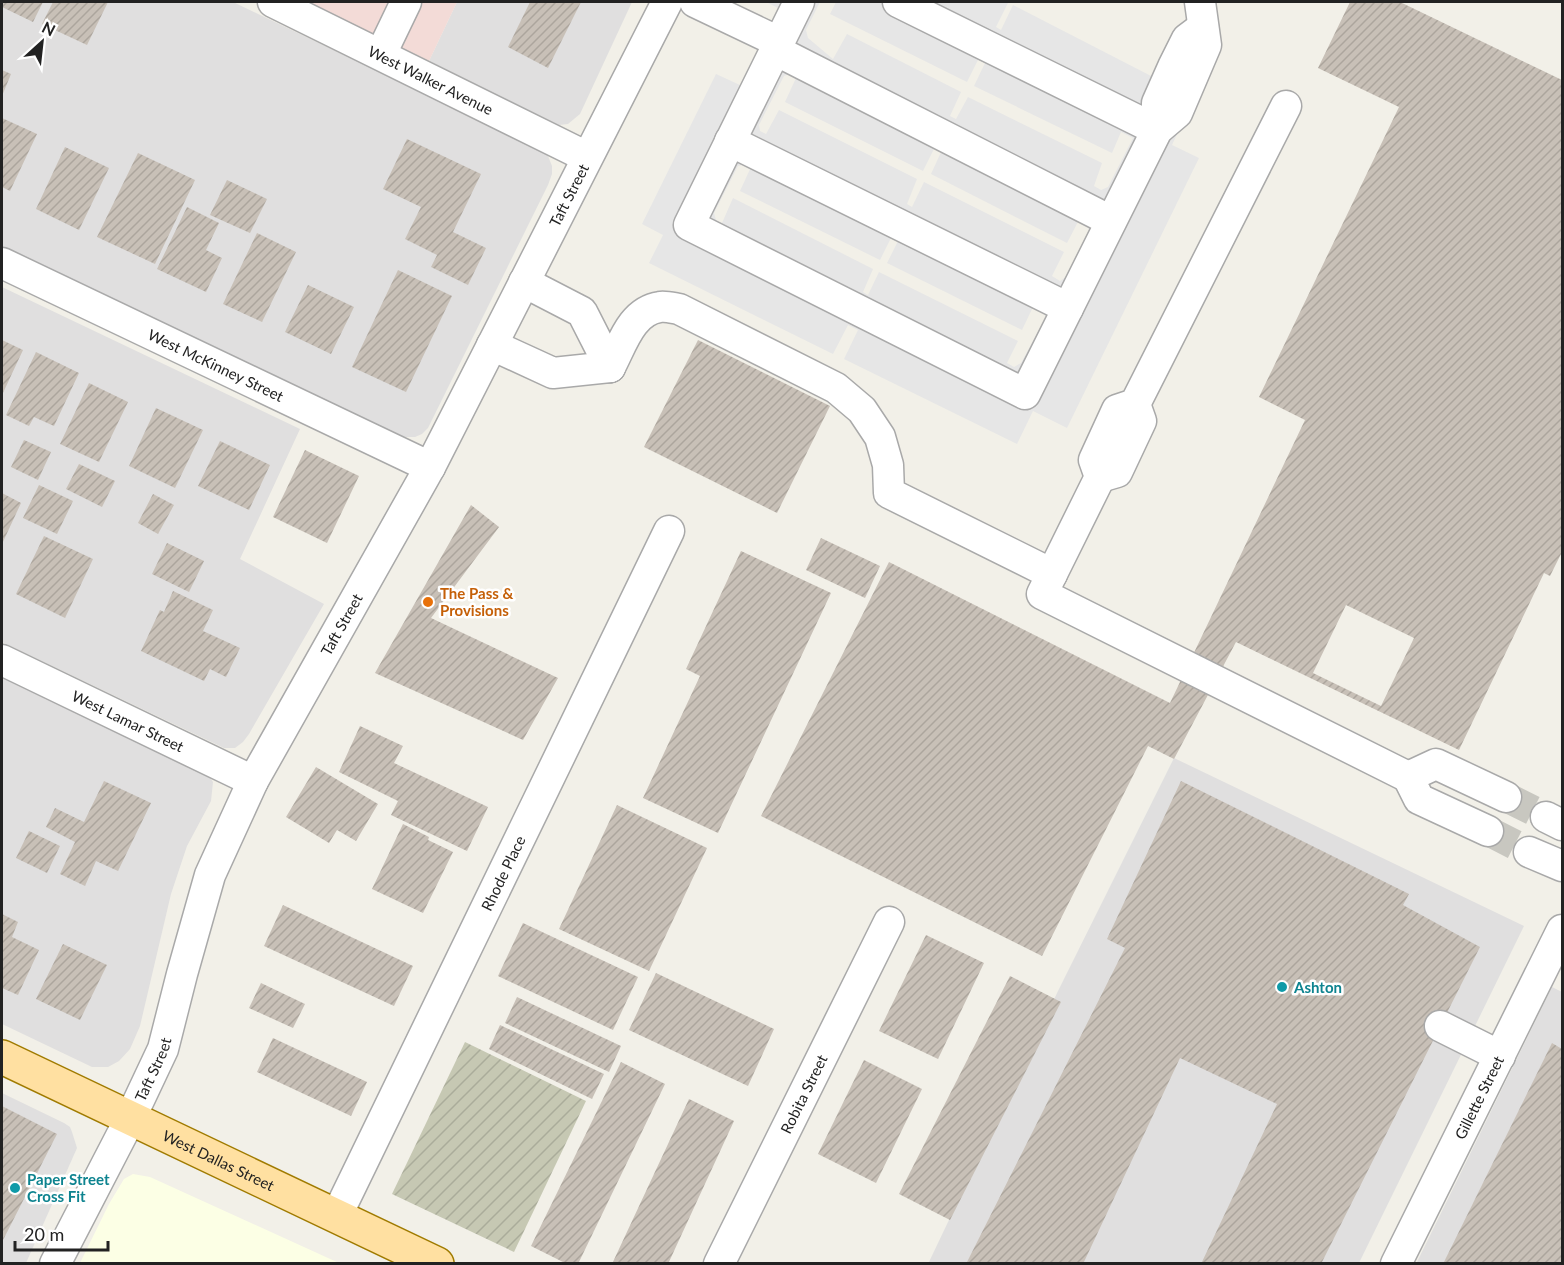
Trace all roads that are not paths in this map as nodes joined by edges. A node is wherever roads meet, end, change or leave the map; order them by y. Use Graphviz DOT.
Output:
graph roads {
  1 [pos="273,2"];
  2 [pos="406,2"];
  3 [pos="667,2"];
  4 [pos="695,2"];
  5 [pos="799,2"];
  6 [pos="898,2"];
  7 [pos="320,12"];
  8 [pos="1201,14"];
  9 [pos="777,46"];
  10 [pos="381,54"];
  11 [pos="1286,106"];
  12 [pos="1157,130"];
  13 [pos="730,141"];
  14 [pos="587,157"];
  15 [pos="1112,221"];
  16 [pos="2,263"];
  17 [pos="524,282"];
  18 [pos="1068,308"];
  19 [pos="492,345"];
  20 [pos="610,367"];
  21 [pos="430,467"];
  22 [pos="669,531"];
  23 [pos="1052,574"];
  24 [pos="2,660"];
  25 [pos="1408,777"];
  26 [pos="253,781"];
  27 [pos="1506,797"];
  28 [pos="1488,831"];
  29 [pos="1529,852"];
  30 [pos="1563,866"];
  31 [pos="889,922"];
  32 [pos="1559,948"];
  33 [pos="1440,1026"];
  34 [pos="1500,1056"];
  35 [pos="2,1058"];
  36 [pos="130,1119"];
  37 [pos="337,1215"];
  38 [pos="55,1263"];
  39 [pos="437,1263"];
  40 [pos="719,1263"];
  41 [pos="1396,1263"];
  1 -- 7 [label="street, West Walker Avenue"];
  2 -- 10 [label="street"];
  3 -- 14 [label="street, Taft Street"];
  4 -- 9 [label="street"];
  5 -- 9 [label="street"];
  6 -- 12 [label="street"];
  7 -- 10 [label="street, West Walker Avenue"];
  8 -- 12 [label="street"];
  9 -- 13 [label="street"];
  9 -- 15 [label="street"];
  10 -- 14 [label="street, West Walker Avenue"];
  11 -- 23 [label="street"];
  12 -- 15 [label="street"];
  13 -- 18 [label="street"];
  13 -- 18 [label="street"];
  14 -- 17 [label="street, Taft Street"];
  15 -- 18 [label="street"];
  16 -- 21 [label="street, West McKinney Street"];
  17 -- 19 [label="street, Taft Street"];
  17 -- 20 [label="street"];
  19 -- 20 [label="street"];
  19 -- 21 [label="street, Taft Street"];
  20 -- 23 [label="street"];
  21 -- 26 [label="street, Taft Street"];
  22 -- 37 [label="street, Rhode Place"];
  23 -- 25 [label="street"];
  24 -- 26 [label="street, West Lamar Street"];
  25 -- 27 [label="street"];
  25 -- 28 [label="street"];
  26 -- 36 [label="street, Taft Street"];
  29 -- 30 [label="street"];
  31 -- 40 [label="street, Robita Street"];
  32 -- 34 [label="street, Gillette Street"];
  33 -- 34 [label="street"];
  34 -- 41 [label="street, Gillette Street"];
  35 -- 36 [label="main road, West Dallas Street"];
  36 -- 37 [label="main road, West Dallas Street"];
  36 -- 38 [label="street, Taft Street"];
  37 -- 39 [label="main road, West Dallas Street"];
}
